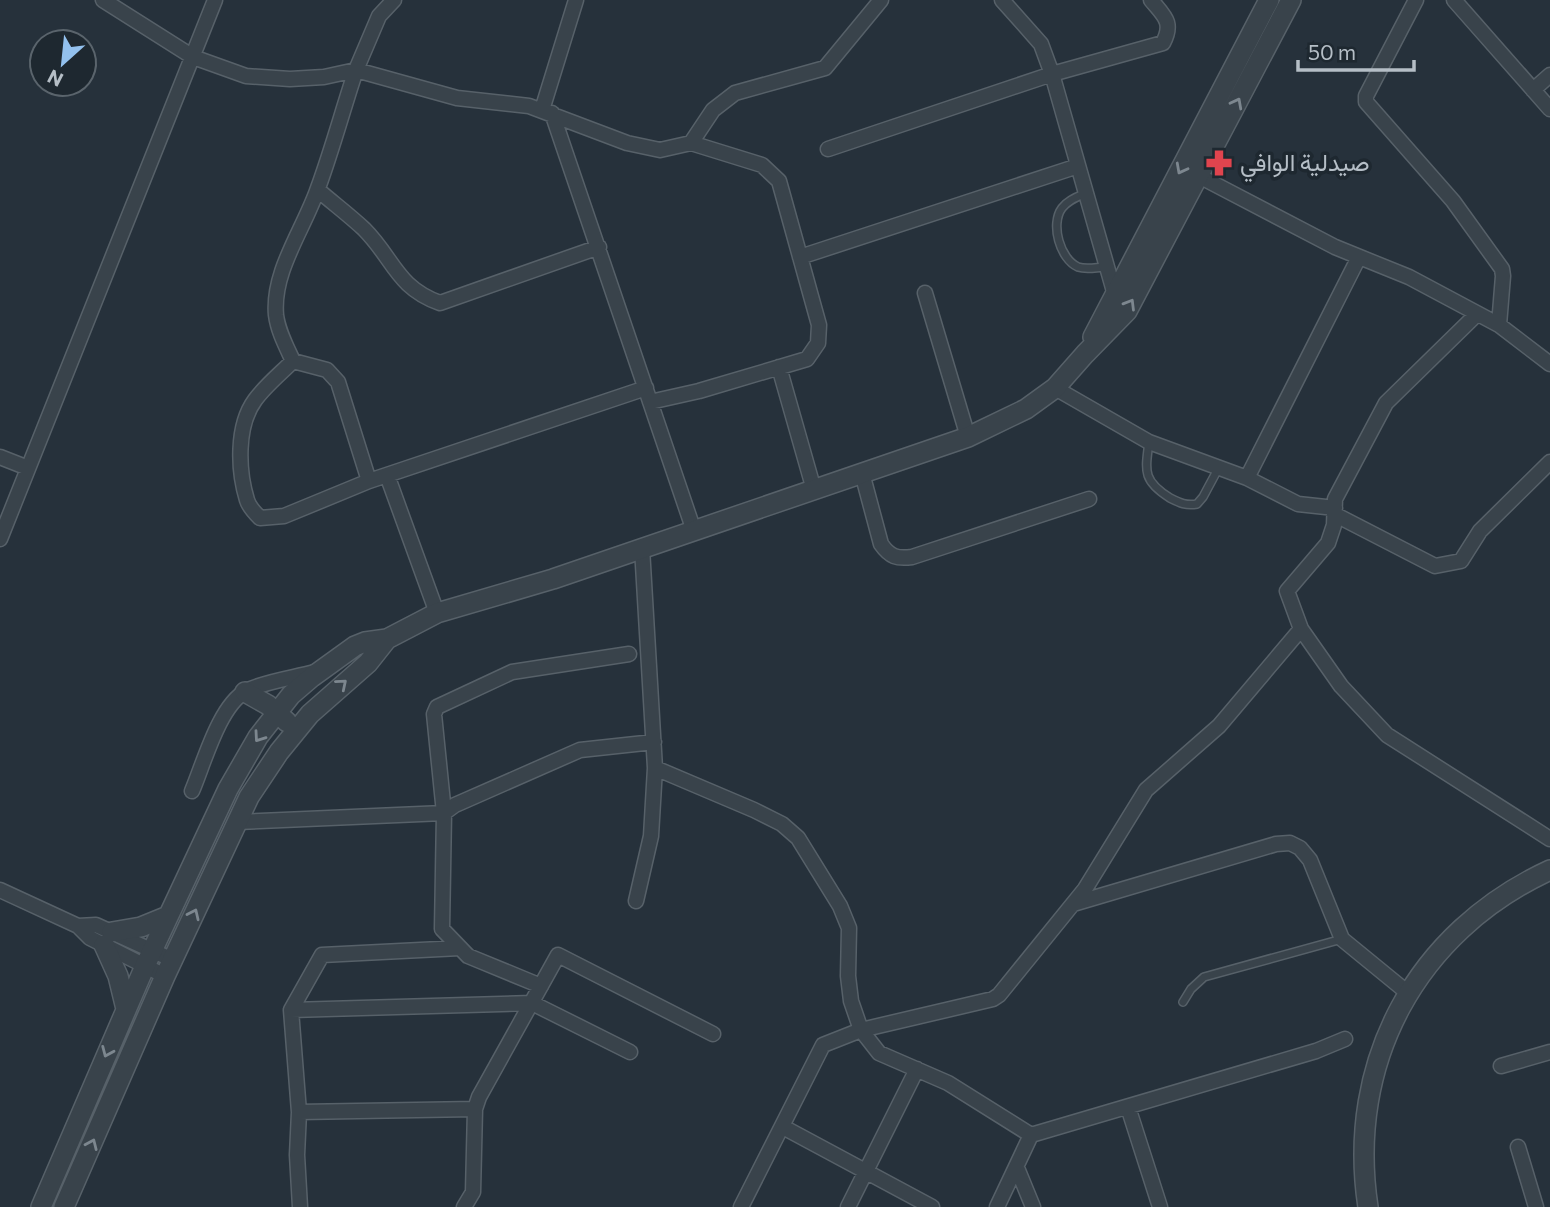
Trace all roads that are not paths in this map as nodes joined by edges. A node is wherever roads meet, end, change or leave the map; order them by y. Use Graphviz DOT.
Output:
graph roads {
  1 [pos="103,0"];
  2 [pos="215,0"];
  3 [pos="394,0"];
  4 [pos="576,0"];
  5 [pos="881,0"];
  6 [pos="1002,0"];
  7 [pos="1151,0"];
  8 [pos="1269,0"];
  9 [pos="1291,0"];
  10 [pos="1416,0"];
  11 [pos="1454,0"];
  12 [pos="193,57"];
  13 [pos="356,70"];
  14 [pos="1052,74"];
  15 [pos="1550,75"];
  16 [pos="1533,90"];
  17 [pos="1550,109"];
  18 [pos="547,112"];
  19 [pos="691,143"];
  20 [pos="828,149"];
  21 [pos="1078,166"];
  22 [pos="1199,176"];
  23 [pos="318,190"];
  24 [pos="1086,193"];
  25 [pos="598,247"];
  26 [pos="800,257"];
  27 [pos="1359,257"];
  28 [pos="1107,267"];
  29 [pos="925,293"];
  30 [pos="1115,295"];
  31 [pos="1477,314"];
  32 [pos="1499,325"];
  33 [pos="1085,354"];
  34 [pos="293,361"];
  35 [pos="1550,364"];
  36 [pos="779,368"];
  37 [pos="1055,388"];
  38 [pos="648,395"];
  39 [pos="968,437"];
  40 [pos="1149,442"];
  41 [pos="0,457"];
  42 [pos="1550,462"];
  43 [pos="29,468"];
  44 [pos="1218,469"];
  45 [pos="862,473"];
  46 [pos="387,475"];
  47 [pos="1247,478"];
  48 [pos="369,481"];
  49 [pos="814,490"];
  50 [pos="1089,499"];
  51 [pos="1335,511"];
  52 [pos="694,531"];
  53 [pos="0,539"];
  54 [pos="642,548"];
  55 [pos="438,613"];
  56 [pos="1301,629"];
  57 [pos="387,639"];
  58 [pos="629,654"];
  59 [pos="319,671"];
  60 [pos="245,692"];
  61 [pos="277,713"];
  62 [pos="296,731"];
  63 [pos="654,742"];
  64 [pos="656,768"];
  65 [pos="192,791"];
  66 [pos="444,813"];
  67 [pos="237,821"];
  68 [pos="1550,839"];
  69 [pos="1550,870"];
  70 [pos="0,890"];
  71 [pos="636,901"];
  72 [pos="1073,904"];
  73 [pos="168,916"];
  74 [pos="108,939"];
  75 [pos="1342,939"];
  76 [pos="460,947"];
  77 [pos="148,958"];
  78 [pos="169,968"];
  79 [pos="541,986"];
  80 [pos="1408,993"];
  81 [pos="1183,1002"];
  82 [pos="531,1003"];
  83 [pos="126,1009"];
  84 [pos="291,1010"];
  85 [pos="861,1030"];
  86 [pos="713,1034"];
  87 [pos="1345,1040"];
  88 [pos="630,1052"];
  89 [pos="1550,1052"];
  90 [pos="1501,1066"];
  91 [pos="917,1069"];
  92 [pos="1128,1107"];
  93 [pos="475,1109"];
  94 [pos="299,1112"];
  95 [pos="783,1128"];
  96 [pos="1031,1136"];
  97 [pos="1518,1147"];
  98 [pos="1017,1168"];
  99 [pos="866,1171"];
  100 [pos="41,1207"];
  101 [pos="64,1207"];
  102 [pos="300,1207"];
  103 [pos="464,1207"];
  104 [pos="741,1207"];
  105 [pos="848,1207"];
  106 [pos="932,1207"];
  107 [pos="997,1207"];
  108 [pos="1033,1207"];
  109 [pos="1160,1207"];
  110 [pos="1368,1207"];
  111 [pos="1536,1207"];
  1 -- 12 [label="street"];
  2 -- 12 [label="street"];
  3 -- 13 [label="street"];
  4 -- 18 [label="street"];
  5 -- 19 [label="street"];
  6 -- 14 [label="street"];
  7 -- 14 [label="street"];
  8 -- 30 [label="street, one-way"];
  22 -- 9 [label="street, one-way"];
  10 -- 32 [label="street"];
  11 -- 16 [label="street"];
  12 -- 13 [label="street"];
  12 -- 43 [label="street"];
  13 -- 18 [label="street"];
  13 -- 23 [label="street"];
  14 -- 20 [label="street"];
  14 -- 21 [label="street"];
  15 -- 16 [label="street"];
  16 -- 17 [label="street"];
  18 -- 19 [label="street"];
  18 -- 25 [label="street"];
  19 -- 26 [label="street"];
  21 -- 24 [label="street"];
  21 -- 26 [label="street"];
  22 -- 27 [label="street"];
  33 -- 22 [label="street, one-way"];
  23 -- 25 [label="street"];
  23 -- 34 [label="street"];
  24 -- 28 [label="street"];
  24 -- 28 [label="lane"];
  25 -- 38 [label="street"];
  26 -- 36 [label="street"];
  27 -- 31 [label="street"];
  27 -- 47 [label="street"];
  28 -- 30 [label="street"];
  29 -- 39 [label="street"];
  30 -- 33 [label="street"];
  31 -- 32 [label="street"];
  31 -- 51 [label="street"];
  32 -- 35 [label="street"];
  33 -- 37 [label="street"];
  34 -- 48 [label="street"];
  34 -- 48 [label="street"];
  36 -- 38 [label="street"];
  36 -- 49 [label="street"];
  37 -- 39 [label="street"];
  37 -- 40 [label="street"];
  38 -- 46 [label="street"];
  38 -- 52 [label="street"];
  39 -- 45 [label="street"];
  40 -- 44 [label="street"];
  40 -- 44 [label="lane"];
  41 -- 43 [label="street"];
  42 -- 51 [label="street"];
  43 -- 53 [label="street"];
  44 -- 47 [label="street"];
  45 -- 49 [label="street"];
  45 -- 50 [label="street"];
  46 -- 48 [label="street"];
  46 -- 55 [label="street"];
  47 -- 51 [label="street"];
  49 -- 52 [label="street"];
  51 -- 56 [label="street"];
  52 -- 54 [label="street"];
  54 -- 55 [label="street"];
  54 -- 63 [label="street"];
  55 -- 57 [label="street"];
  56 -- 68 [label="street"];
  56 -- 72 [label="street"];
  57 -- 59 [label="street"];
  62 -- 57 [label="street, one-way"];
  58 -- 66 [label="street"];
  59 -- 60 [label="street"];
  59 -- 61 [label="street"];
  60 -- 61 [label="street"];
  60 -- 65 [label="street"];
  61 -- 62 [label="street"];
  61 -- 73 [label="street, one-way"];
  62 -- 67 [label="street"];
  63 -- 64 [label="street"];
  63 -- 66 [label="street"];
  64 -- 71 [label="street"];
  64 -- 85 [label="street"];
  66 -- 67 [label="street"];
  66 -- 76 [label="street"];
  78 -- 67 [label="street, one-way"];
  69 -- 80 [label="street"];
  70 -- 74 [label="street"];
  72 -- 75 [label="street"];
  72 -- 85 [label="street"];
  73 -- 74 [label="street"];
  73 -- 77 [label="street"];
  74 -- 77 [label="street"];
  74 -- 83 [label="street"];
  75 -- 80 [label="street"];
  75 -- 81 [label="lane"];
  76 -- 79 [label="street"];
  76 -- 84 [label="street"];
  77 -- 78 [label="street"];
  77 -- 83 [label="street"];
  101 -- 78 [label="street, one-way"];
  79 -- 82 [label="street"];
  79 -- 86 [label="street"];
  80 -- 110 [label="street"];
  82 -- 84 [label="street"];
  82 -- 88 [label="street"];
  82 -- 93 [label="street"];
  83 -- 100 [label="street, one-way"];
  84 -- 94 [label="street"];
  85 -- 91 [label="street"];
  85 -- 95 [label="street"];
  87 -- 92 [label="street"];
  89 -- 90 [label="street"];
  91 -- 96 [label="street"];
  91 -- 99 [label="street"];
  92 -- 96 [label="street"];
  92 -- 109 [label="street"];
  93 -- 94 [label="street"];
  93 -- 103 [label="street"];
  94 -- 102 [label="street"];
  95 -- 99 [label="street"];
  95 -- 104 [label="street"];
  96 -- 98 [label="street"];
  97 -- 111 [label="street"];
  98 -- 107 [label="street"];
  98 -- 108 [label="street"];
  99 -- 105 [label="street"];
  99 -- 106 [label="street"];
}
